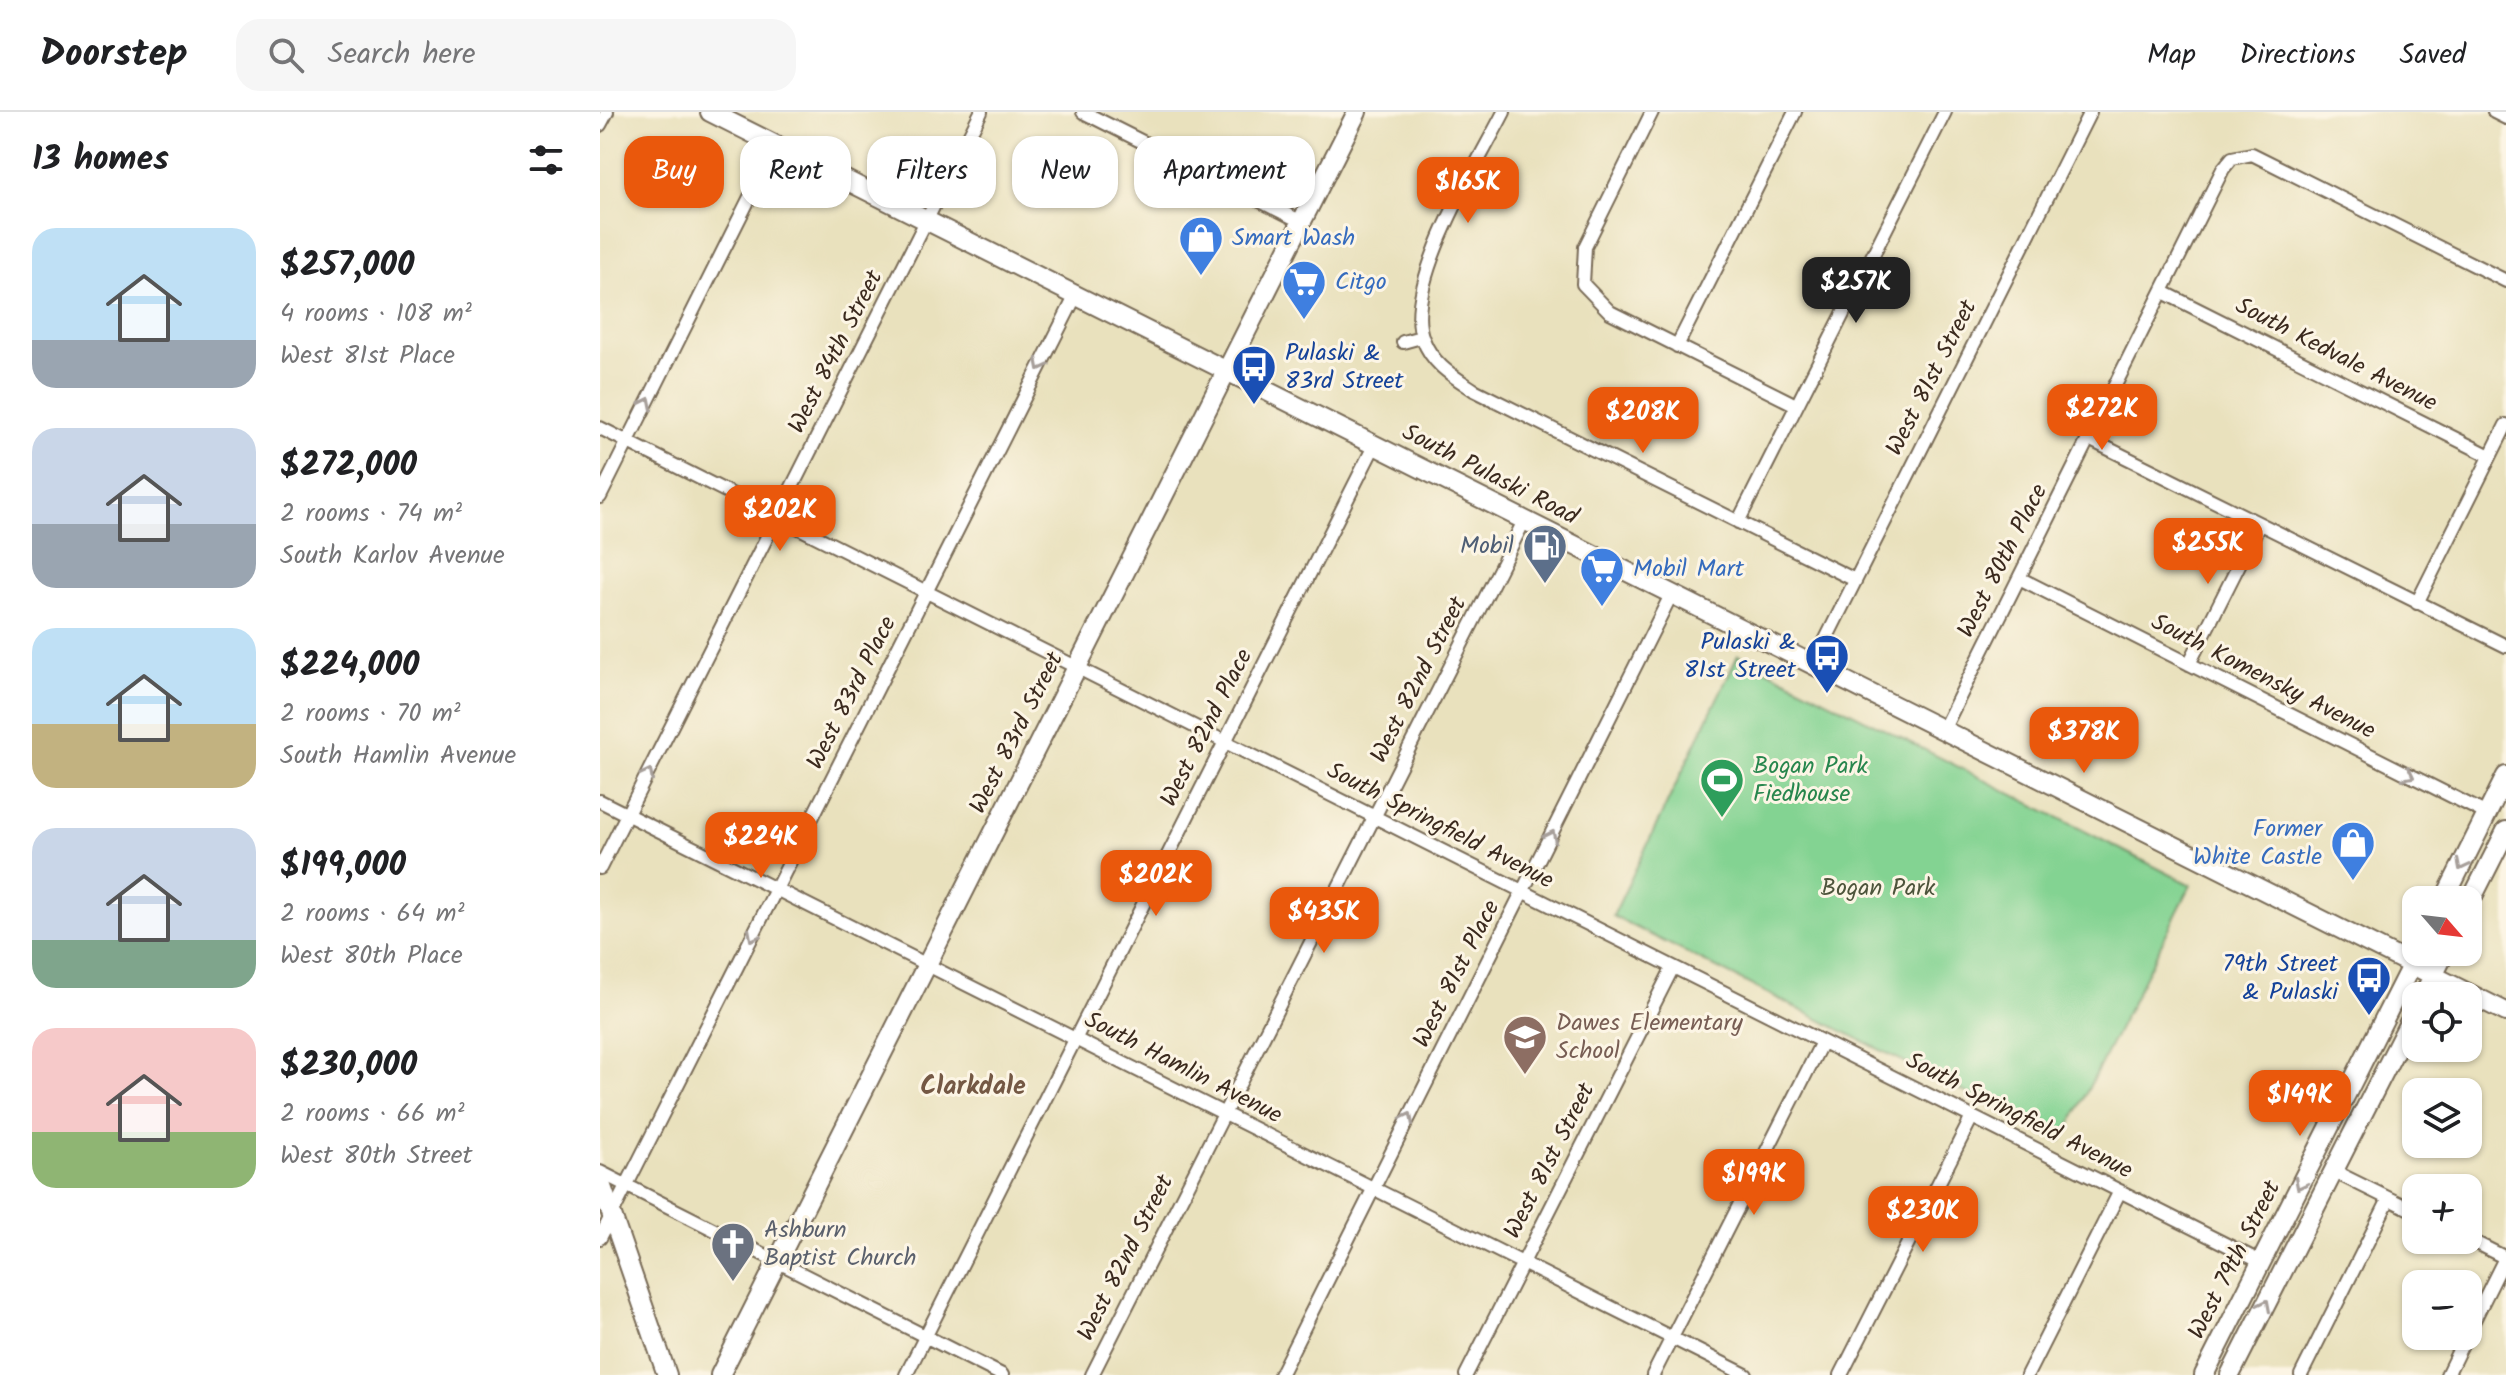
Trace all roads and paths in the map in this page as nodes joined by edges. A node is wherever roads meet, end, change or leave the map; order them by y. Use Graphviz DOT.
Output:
graph roads {
  1 [pos="607,112"];
  2 [pos="710,112"];
  3 [pos="981,112"];
  4 [pos="1083,112"];
  5 [pos="1357,112"];
  6 [pos="1504,112"];
  7 [pos="1652,112"];
  8 [pos="1795,112"];
  9 [pos="1945,112"];
  10 [pos="2090,112"];
  11 [pos="2494,112"];
  12 [pos="2506,118"];
  13 [pos="600,125"];
  14 [pos="758,136"];
  15 [pos="851,182"];
  16 [pos="745,208"];
  17 [pos="926,220"];
  18 [pos="1302,222"];
  19 [pos="2506,281"];
  20 [pos="2163,292"];
  21 [pos="1076,295"];
  22 [pos="1421,337"];
  23 [pos="1403,342"];
  24 [pos="1677,346"];
  25 [pos="1228,370"];
  26 [pos="1796,405"];
  27 [pos="2506,425"];
  28 [pos="600,428"];
  29 [pos="2089,439"];
  30 [pos="628,442"];
  31 [pos="1375,444"];
  32 [pos="2490,456"];
  33 [pos="600,497"];
  34 [pos="778,517"];
  35 [pos="1525,519"];
  36 [pos="1738,522"];
  37 [pos="2259,525"];
  38 [pos="2019,578"];
  39 [pos="1855,580"];
  40 [pos="928,592"];
  41 [pos="1672,593"];
  42 [pos="2417,603"];
  43 [pos="2506,646"];
  44 [pos="1814,663"];
  45 [pos="2189,664"];
  46 [pos="1077,669"];
  47 [pos="1944,728"];
  48 [pos="1225,743"];
  49 [pos="2506,776"];
  50 [pos="600,801"];
  51 [pos="628,814"];
  52 [pos="2487,814"];
  53 [pos="1374,817"];
  54 [pos="2506,831"];
  55 [pos="600,868"];
  56 [pos="2451,886"];
  57 [pos="2478,886"];
  58 [pos="777,889"];
  59 [pos="1523,892"];
  60 [pos="2402,952"];
  61 [pos="927,965"];
  62 [pos="2411,966"];
  63 [pos="2423,966"];
  64 [pos="2438,966"];
  65 [pos="1673,967"];
  66 [pos="2433,975"];
  67 [pos="2430,982"];
  68 [pos="2506,1012"];
  69 [pos="2402,1036"];
  70 [pos="1075,1039"];
  71 [pos="1822,1042"];
  72 [pos="1224,1113"];
  73 [pos="1972,1117"];
  74 [pos="2333,1171"];
  75 [pos="600,1172"];
  76 [pos="600,1181"];
  77 [pos="626,1185"];
  78 [pos="1373,1188"];
  79 [pos="2120,1191"];
  80 [pos="2389,1199"];
  81 [pos="2402,1205"];
  82 [pos="612,1215"];
  83 [pos="600,1238"];
  84 [pos="2482,1246"];
  85 [pos="2506,1258"];
  86 [pos="777,1261"];
  87 [pos="2261,1262"];
  88 [pos="1523,1263"];
  89 [pos="2482,1305"];
  90 [pos="926,1336"];
  91 [pos="1672,1338"];
  92 [pos="2459,1350"];
  93 [pos="667,1375"];
  94 [pos="720,1375"];
  95 [pos="906,1375"];
  96 [pos="1002,1375"];
  97 [pos="1092,1375"];
  98 [pos="1280,1375"];
  99 [pos="1466,1375"];
  100 [pos="1653,1375"];
  101 [pos="1746,1375"];
  102 [pos="1841,1375"];
  103 [pos="2027,1375"];
  104 [pos="2204,1375"];
  105 [pos="2230,1375"];
  106 [pos="2301,1375"];
  107 [pos="2447,1375"];
  1 -- 13 [label="street"];
  2 -- 14 [label="main road, South Pulaski Road"];
  3 -- 17 [label="street, West 84th Street"];
  4 -- 18 [label="street"];
  5 -- 18 [label="main road, West 83rd Street"];
  6 -- 22 [label="street"];
  7 -- 24 [label="street"];
  8 -- 24 [label="street"];
  9 -- 26 [label="street"];
  10 -- 39 [label="street, West 81st Street"];
  11 -- 12 [label="street"];
  15 -- 17 [label="main road, South Pulaski Road"];
  30 -- 16 [label="street, one-way"];
  17 -- 21 [label="main road, South Pulaski Road"];
  17 -- 34 [label="street, West 84th Street"];
  18 -- 25 [label="main road, West 83rd Street"];
  19 -- 20 [label="street, West 80th Place"];
  20 -- 29 [label="street, West 80th Place"];
  20 -- 32 [label="street, South Kedvale Avenue"];
  21 -- 25 [label="main road, South Pulaski Road"];
  21 -- 40 [label="street, West 83rd Place, one-way"];
  22 -- 23 [label="street"];
  22 -- 36 [label="street"];
  24 -- 26 [label="street"];
  25 -- 31 [label="main road, South Pulaski Road"];
  25 -- 46 [label="main road, West 83rd Street"];
  26 -- 36 [label="street"];
  27 -- 32 [label="street"];
  28 -- 30 [label="street, South Springfield Avenue"];
  29 -- 37 [label="street"];
  29 -- 38 [label="street, West 80th Place"];
  30 -- 33 [label="street"];
  30 -- 34 [label="street, South Springfield Avenue"];
  31 -- 35 [label="main road, South Pulaski Road"];
  31 -- 48 [label="street, West 82nd Place"];
  32 -- 42 [label="street"];
  34 -- 40 [label="street, South Springfield Avenue"];
  51 -- 34 [label="street, West 84th Street, one-way"];
  35 -- 41 [label="main road, South Pulaski Road"];
  35 -- 53 [label="street, West 82nd Street"];
  36 -- 39 [label="street"];
  37 -- 42 [label="street"];
  37 -- 45 [label="street"];
  38 -- 45 [label="street, South Komensky Avenue"];
  38 -- 47 [label="street, West 80th Place"];
  39 -- 44 [label="street, West 81st Street"];
  40 -- 46 [label="street, South Springfield Avenue"];
  40 -- 58 [label="street, West 83rd Place"];
  41 -- 44 [label="main road, South Pulaski Road"];
  59 -- 41 [label="street, West 81st Place, one-way"];
  42 -- 43 [label="street"];
  44 -- 47 [label="main road, South Pulaski Road"];
  45 -- 52 [label="street, South Komensky Avenue, one-way"];
  46 -- 48 [label="street, South Springfield Avenue"];
  46 -- 61 [label="main road, West 83rd Street"];
  47 -- 60 [label="main road, South Pulaski Road"];
  48 -- 53 [label="street, South Springfield Avenue"];
  48 -- 70 [label="street, West 82nd Place"];
  49 -- 52 [label="main road"];
  50 -- 51 [label="street, South Hamlin Avenue"];
  51 -- 55 [label="street, West 84th Street"];
  51 -- 58 [label="street, South Hamlin Avenue"];
  52 -- 56 [label="main road, one-way"];
  53 -- 59 [label="street, South Springfield Avenue"];
  53 -- 72 [label="street, West 82nd Street"];
  54 -- 57 [label="main road"];
  58 -- 61 [label="street, South Hamlin Avenue"];
  58 -- 77 [label="street, West 83rd Place, one-way"];
  59 -- 65 [label="street, South Springfield Avenue"];
  78 -- 59 [label="street, West 81st Place, one-way"];
  61 -- 70 [label="street, South Hamlin Avenue"];
  61 -- 86 [label="main road, West 83rd Street"];
  62 -- 87 [label="main road, West 79th Street, one-way"];
  63 -- 66 [label="main road, South Pulaski Road"];
  64 -- 66 [label="main road"];
  65 -- 71 [label="street, South Springfield Avenue"];
  65 -- 88 [label="street, West 81st Street"];
  66 -- 67 [label="main road"];
  66 -- 68 [label="main road, South Pulaski Road"];
  69 -- 74 [label="main road, West 79th Street"];
  70 -- 72 [label="street, South Hamlin Avenue"];
  70 -- 90 [label="street, West 82nd Place"];
  71 -- 73 [label="street, South Springfield Avenue"];
  71 -- 91 [label="street"];
  72 -- 78 [label="street, South Hamlin Avenue"];
  72 -- 97 [label="street, West 82nd Street"];
  73 -- 79 [label="street, South Springfield Avenue"];
  73 -- 102 [label="street"];
  74 -- 80 [label="street"];
  105 -- 74 [label="main road, West 79th Street, one-way"];
  75 -- 77 [label="street"];
  76 -- 82 [label="main road"];
  77 -- 82 [label="street, West 83rd Place"];
  77 -- 86 [label="street"];
  78 -- 88 [label="street, South Hamlin Avenue"];
  78 -- 98 [label="street, West 81st Place"];
  79 -- 87 [label="street, South Springfield Avenue"];
  79 -- 103 [label="street"];
  80 -- 81 [label="street"];
  80 -- 106 [label="street"];
  82 -- 83 [label="street, West 83rd Place"];
  82 -- 93 [label="main road"];
  84 -- 85 [label="street"];
  85 -- 89 [label="street"];
  86 -- 90 [label="street"];
  86 -- 94 [label="main road, West 83rd Street"];
  87 -- 104 [label="main road, West 79th Street"];
  88 -- 91 [label="street, South Hamlin Avenue"];
  88 -- 99 [label="street, West 81st Street"];
  90 -- 95 [label="street, West 82nd Place"];
  90 -- 96 [label="street"];
  91 -- 100 [label="street"];
  91 -- 101 [label="street, South Hamlin Avenue"];
  92 -- 107 [label="street"];
}
